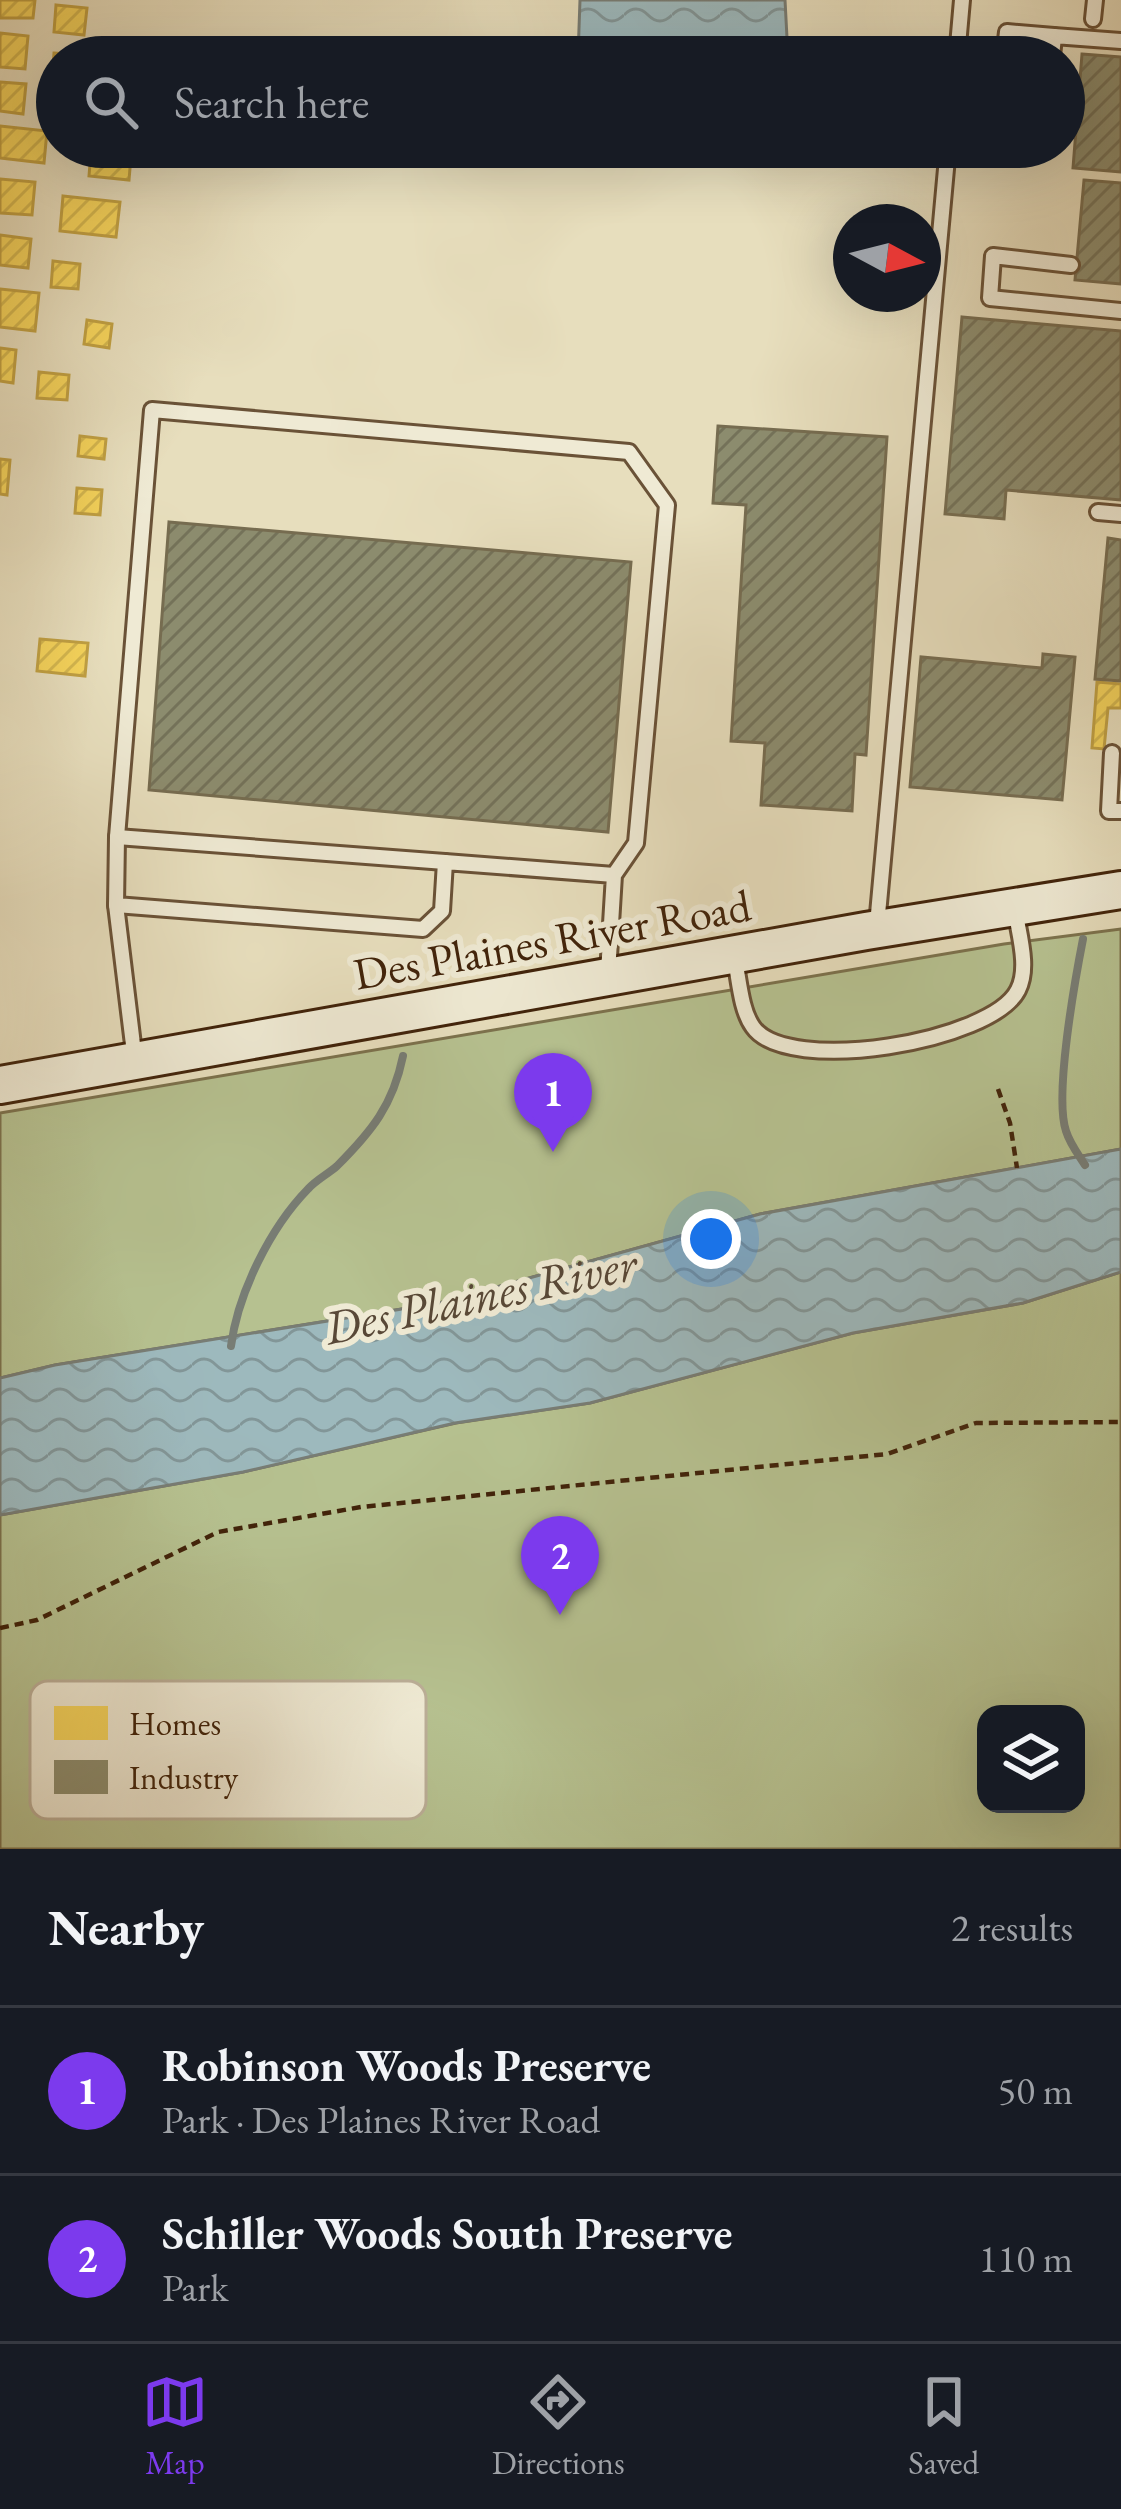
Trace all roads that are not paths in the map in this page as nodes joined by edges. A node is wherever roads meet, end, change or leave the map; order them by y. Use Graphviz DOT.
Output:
graph roads {
  1 [pos="962,0"];
  2 [pos="1094,0"];
  3 [pos="1093,19"];
  4 [pos="958,36"];
  5 [pos="1007,36"];
  6 [pos="1054,36"];
  7 [pos="1085,38"];
  8 [pos="1121,41"];
  9 [pos="946,168"];
  10 [pos="1071,266"];
  11 [pos="1121,311"];
  12 [pos="1098,512"];
  13 [pos="1121,514"];
  14 [pos="1112,752"];
  15 [pos="1121,811"];
  16 [pos="117,837"];
  17 [pos="445,862"];
  18 [pos="614,875"];
  19 [pos="1121,890"];
  20 [pos="116,905"];
  21 [pos="1015,908"];
  22 [pos="877,929"];
  23 [pos="734,955"];
  24 [pos="608,978"];
  25 [pos="135,1064"];
  26 [pos="0,1085"];
  1 -- 4 [label="lane"];
  2 -- 3 [label="lane"];
  5 -- 6 [label="lane"];
  7 -- 8 [label="lane"];
  9 -- 22 [label="lane"];
  10 -- 11 [label="lane"];
  12 -- 13 [label="lane"];
  14 -- 15 [label="lane"];
  16 -- 17 [label="lane"];
  16 -- 18 [label="lane"];
  16 -- 20 [label="lane"];
  17 -- 18 [label="lane"];
  17 -- 20 [label="lane"];
  18 -- 24 [label="lane"];
  19 -- 21 [label="main road, Des Plaines River Road"];
  20 -- 25 [label="lane"];
  21 -- 22 [label="main road, Des Plaines River Road"];
  21 -- 23 [label="lane"];
  22 -- 23 [label="main road, Des Plaines River Road"];
  23 -- 24 [label="main road, Des Plaines River Road"];
  24 -- 25 [label="main road, Des Plaines River Road"];
  25 -- 26 [label="main road, Des Plaines River Road"];
}
